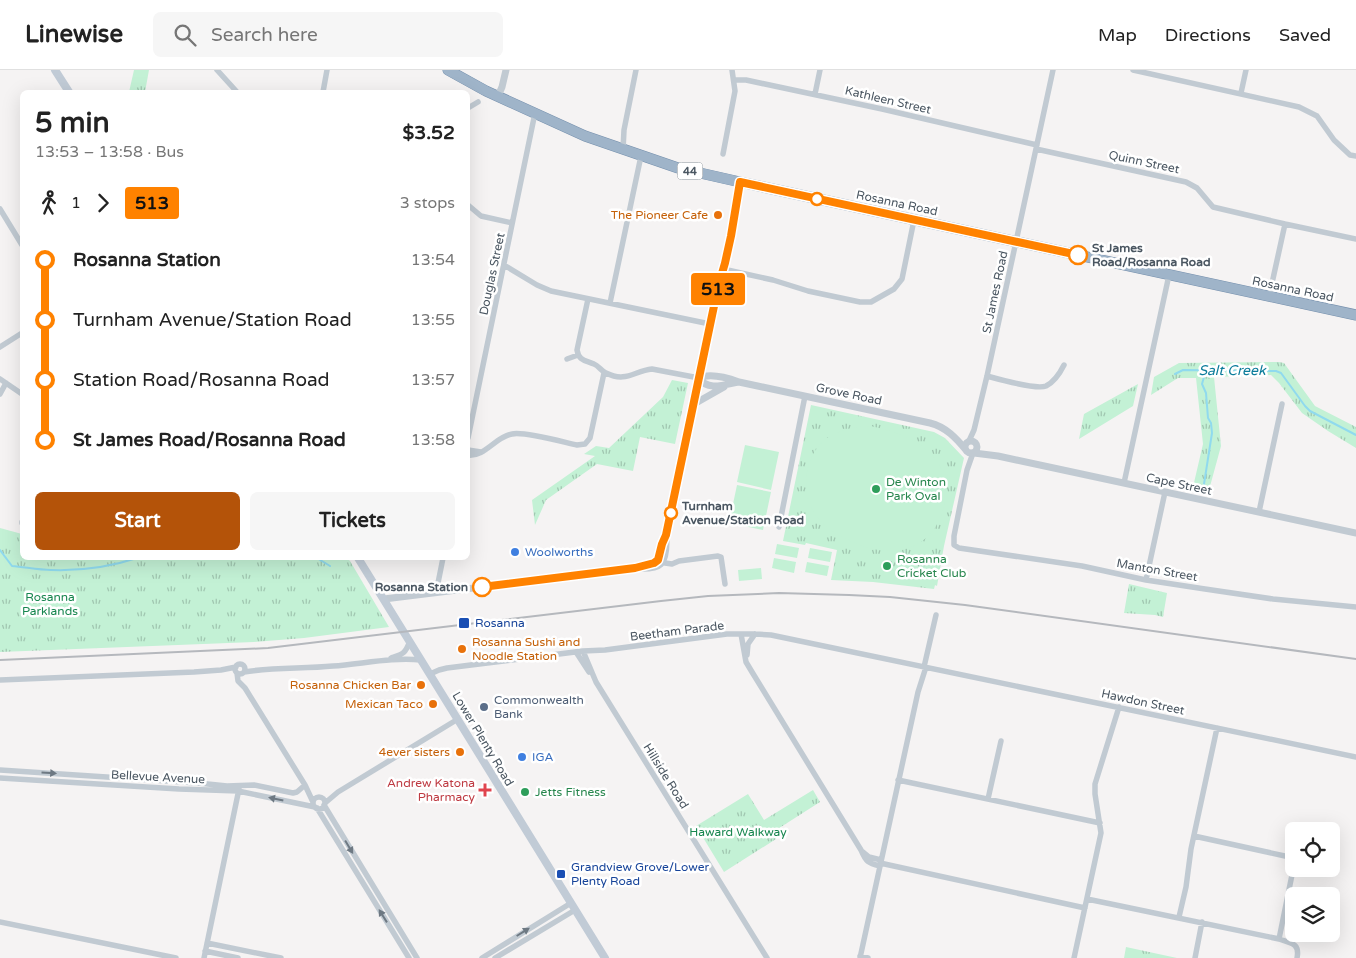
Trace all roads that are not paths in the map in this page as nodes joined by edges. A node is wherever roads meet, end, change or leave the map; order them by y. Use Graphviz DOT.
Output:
graph roads {
  1 [pos="55,70"];
  2 [pos="217,70"];
  3 [pos="327,70"];
  4 [pos="448,70"];
  5 [pos="506,70"];
  6 [pos="636,70"];
  7 [pos="732,70"];
  8 [pos="820,70"];
  9 [pos="1053,70"];
  10 [pos="1133,70"];
  11 [pos="1246,70"];
  12 [pos="734,80"];
  13 [pos="68,90"];
  14 [pos="234,90"];
  15 [pos="323,90"];
  16 [pos="815,94"];
  17 [pos="1240,94"];
  18 [pos="498,96"];
  19 [pos="478,102"];
  20 [pos="470,107"];
  21 [pos="535,113"];
  22 [pos="1036,147"];
  23 [pos="619,148"];
  24 [pos="723,154"];
  25 [pos="641,156"];
  26 [pos="1356,156"];
  27 [pos="740,182"];
  28 [pos="470,207"];
  29 [pos="0,209"];
  30 [pos="914,220"];
  31 [pos="512,223"];
  32 [pos="1285,224"];
  33 [pos="1356,239"];
  34 [pos="20,242"];
  35 [pos="1016,242"];
  36 [pos="504,265"];
  37 [pos="723,269"];
  38 [pos="1169,275"];
  39 [pos="1269,297"];
  40 [pos="588,299"];
  41 [pos="610,303"];
  42 [pos="1356,315"];
  43 [pos="710,324"];
  44 [pos="20,334"];
  45 [pos="0,347"];
  46 [pos="578,355"];
  47 [pos="566,359"];
  48 [pos="1064,366"];
  49 [pos="604,372"];
  50 [pos="987,376"];
  51 [pos="699,378"];
  52 [pos="0,379"];
  53 [pos="739,382"];
  54 [pos="6,383"];
  55 [pos="729,385"];
  56 [pos="20,393"];
  57 [pos="0,394"];
  58 [pos="805,396"];
  59 [pos="694,404"];
  60 [pos="1282,404"];
  61 [pos="470,419"];
  62 [pos="971,448"];
  63 [pos="470,450"];
  64 [pos="483,451"];
  65 [pos="470,455"];
  66 [pos="1124,483"];
  67 [pos="1165,492"];
  68 [pos="1259,512"];
  69 [pos="779,527"];
  70 [pos="1356,532"];
  71 [pos="956,546"];
  72 [pos="359,560"];
  73 [pos="443,560"];
  74 [pos="660,561"];
  75 [pos="1146,580"];
  76 [pos="725,584"];
  77 [pos="436,593"];
  78 [pos="384,599"];
  79 [pos="1356,607"];
  80 [pos="936,615"];
  81 [pos="741,634"];
  82 [pos="755,634"];
  83 [pos="410,641"];
  84 [pos="579,652"];
  85 [pos="387,660"];
  86 [pos="421,660"];
  87 [pos="924,666"];
  88 [pos="240,670"];
  89 [pos="752,672"];
  90 [pos="430,674"];
  91 [pos="0,680"];
  92 [pos="1119,707"];
  93 [pos="458,719"];
  94 [pos="1217,728"];
  95 [pos="1001,741"];
  96 [pos="1356,757"];
  97 [pos="0,770"];
  98 [pos="0,778"];
  99 [pos="898,780"];
  100 [pos="305,785"];
  101 [pos="239,788"];
  102 [pos="338,792"];
  103 [pos="320,797"];
  104 [pos="988,799"];
  105 [pos="324,804"];
  106 [pos="315,806"];
  107 [pos="1100,823"];
  108 [pos="1194,836"];
  109 [pos="1285,856"];
  110 [pos="880,863"];
  111 [pos="1292,877"];
  112 [pos="1087,899"];
  113 [pos="573,907"];
  114 [pos="1085,908"];
  115 [pos="1179,917"];
  116 [pos="0,922"];
  117 [pos="1202,922"];
  118 [pos="1279,939"];
  119 [pos="207,943"];
  120 [pos="205,955"];
  121 [pos="860,957"];
  122 [pos="176,958"];
  123 [pos="238,958"];
  124 [pos="281,958"];
  125 [pos="409,958"];
  126 [pos="417,958"];
  127 [pos="482,958"];
  128 [pos="496,958"];
  129 [pos="605,958"];
  130 [pos="767,958"];
  131 [pos="868,958"];
  132 [pos="1074,958"];
  133 [pos="1195,958"];
  134 [pos="1297,958"];
  1 -- 13 [label="main road"];
  2 -- 14 [label="street"];
  3 -- 15 [label="street"];
  4 -- 18 [label="highway, Rosanna Road / 44"];
  5 -- 18 [label="street"];
  6 -- 23 [label="street"];
  7 -- 12 [label="street"];
  8 -- 16 [label="street"];
  9 -- 22 [label="street, St James Road"];
  10 -- 17 [label="street"];
  11 -- 17 [label="street"];
  12 -- 16 [label="street, Kathleen Street"];
  12 -- 24 [label="street"];
  16 -- 22 [label="street, Kathleen Street"];
  17 -- 26 [label="street"];
  18 -- 21 [label="highway, Rosanna Road / 44"];
  19 -- 20 [label="street"];
  21 -- 23 [label="highway, Rosanna Road / 44"];
  21 -- 31 [label="street, Douglas Street"];
  22 -- 32 [label="street, Quinn Street"];
  22 -- 35 [label="street, St James Road"];
  23 -- 25 [label="highway, Rosanna Road / 44"];
  25 -- 27 [label="highway, Rosanna Road / 44"];
  25 -- 41 [label="street"];
  27 -- 30 [label="highway, Rosanna Road / 44"];
  27 -- 37 [label="street"];
  28 -- 31 [label="street"];
  29 -- 34 [label="street"];
  30 -- 35 [label="highway, Rosanna Road / 44"];
  30 -- 37 [label="street"];
  31 -- 36 [label="street, Douglas Street"];
  32 -- 33 [label="street, Quinn Street"];
  32 -- 39 [label="street"];
  35 -- 38 [label="highway, Rosanna Road / 44"];
  35 -- 50 [label="street, St James Road"];
  36 -- 40 [label="street"];
  36 -- 61 [label="street, Douglas Street"];
  37 -- 43 [label="street"];
  38 -- 39 [label="highway, Rosanna Road / 44"];
  38 -- 66 [label="street"];
  39 -- 42 [label="highway, Rosanna Road / 44"];
  40 -- 41 [label="street"];
  40 -- 46 [label="street"];
  41 -- 43 [label="street"];
  43 -- 51 [label="street"];
  44 -- 45 [label="street"];
  46 -- 47 [label="street"];
  46 -- 49 [label="street, Grove Road"];
  48 -- 50 [label="street"];
  49 -- 51 [label="street, Grove Road"];
  49 -- 64 [label="street"];
  50 -- 62 [label="street, St James Road"];
  51 -- 53 [label="street, Grove Road"];
  51 -- 55 [label="street, Grove Road"];
  51 -- 59 [label="street"];
  52 -- 54 [label="street"];
  53 -- 55 [label="street, Grove Road"];
  53 -- 58 [label="street, Grove Road"];
  54 -- 56 [label="street"];
  54 -- 57 [label="street"];
  55 -- 59 [label="street"];
  58 -- 62 [label="street, Grove Road"];
  58 -- 69 [label="street"];
  59 -- 74 [label="street"];
  60 -- 68 [label="street"];
  62 -- 66 [label="street, Cape Street"];
  62 -- 71 [label="street, St James Road"];
  63 -- 64 [label="street"];
  64 -- 65 [label="street"];
  66 -- 67 [label="street, Cape Street"];
  67 -- 68 [label="street, Cape Street"];
  67 -- 75 [label="street"];
  68 -- 70 [label="street, Cape Street"];
  71 -- 75 [label="street, Manton Street"];
  72 -- 78 [label="main road, Lower Plenty Road"];
  73 -- 77 [label="street"];
  74 -- 76 [label="street"];
  74 -- 77 [label="street"];
  75 -- 79 [label="street, Manton Street"];
  77 -- 78 [label="street"];
  78 -- 83 [label="main road, Lower Plenty Road"];
  80 -- 87 [label="street"];
  81 -- 82 [label="street, Beetham Parade"];
  81 -- 84 [label="street, Beetham Parade"];
  81 -- 89 [label="street"];
  82 -- 87 [label="street, Beetham Parade"];
  82 -- 89 [label="street"];
  83 -- 85 [label="street"];
  83 -- 86 [label="main road, Lower Plenty Road"];
  84 -- 90 [label="street, Beetham Parade"];
  84 -- 130 [label="street, Hillside Road"];
  85 -- 86 [label="street"];
  85 -- 88 [label="street"];
  86 -- 90 [label="main road, Lower Plenty Road"];
  87 -- 92 [label="street, Hawdon Street"];
  87 -- 99 [label="street"];
  88 -- 91 [label="street"];
  88 -- 100 [label="street"];
  89 -- 110 [label="street"];
  90 -- 93 [label="main road, Lower Plenty Road"];
  92 -- 94 [label="street, Hawdon Street"];
  92 -- 107 [label="street"];
  93 -- 102 [label="street"];
  93 -- 113 [label="main road, Lower Plenty Road"];
  94 -- 96 [label="street, Hawdon Street"];
  94 -- 108 [label="street"];
  95 -- 104 [label="street"];
  97 -- 101 [label="street, Bellevue Avenue, one-way"];
  98 -- 101 [label="street, Bellevue Avenue"];
  99 -- 104 [label="street"];
  99 -- 110 [label="street"];
  100 -- 101 [label="street, Bellevue Avenue"];
  100 -- 103 [label="street"];
  100 -- 106 [label="street"];
  106 -- 101 [label="street, Bellevue Avenue, one-way"];
  101 -- 119 [label="street"];
  102 -- 103 [label="street"];
  102 -- 105 [label="street"];
  103 -- 105 [label="street"];
  103 -- 106 [label="street"];
  104 -- 107 [label="street"];
  105 -- 106 [label="street"];
  105 -- 126 [label="street, one-way"];
  125 -- 106 [label="street, one-way"];
  107 -- 112 [label="street"];
  108 -- 109 [label="street"];
  108 -- 115 [label="street"];
  110 -- 114 [label="street"];
  110 -- 121 [label="street"];
  111 -- 118 [label="street"];
  112 -- 114 [label="street"];
  112 -- 115 [label="street"];
  127 -- 113 [label="street, one-way"];
  113 -- 128 [label="street"];
  113 -- 129 [label="main road, Lower Plenty Road"];
  114 -- 132 [label="street"];
  115 -- 117 [label="street"];
  116 -- 122 [label="street"];
  117 -- 118 [label="street"];
  117 -- 133 [label="street"];
  118 -- 134 [label="street"];
  119 -- 120 [label="street"];
  119 -- 124 [label="street"];
  120 -- 123 [label="street"];
  121 -- 131 [label="street"];
}
